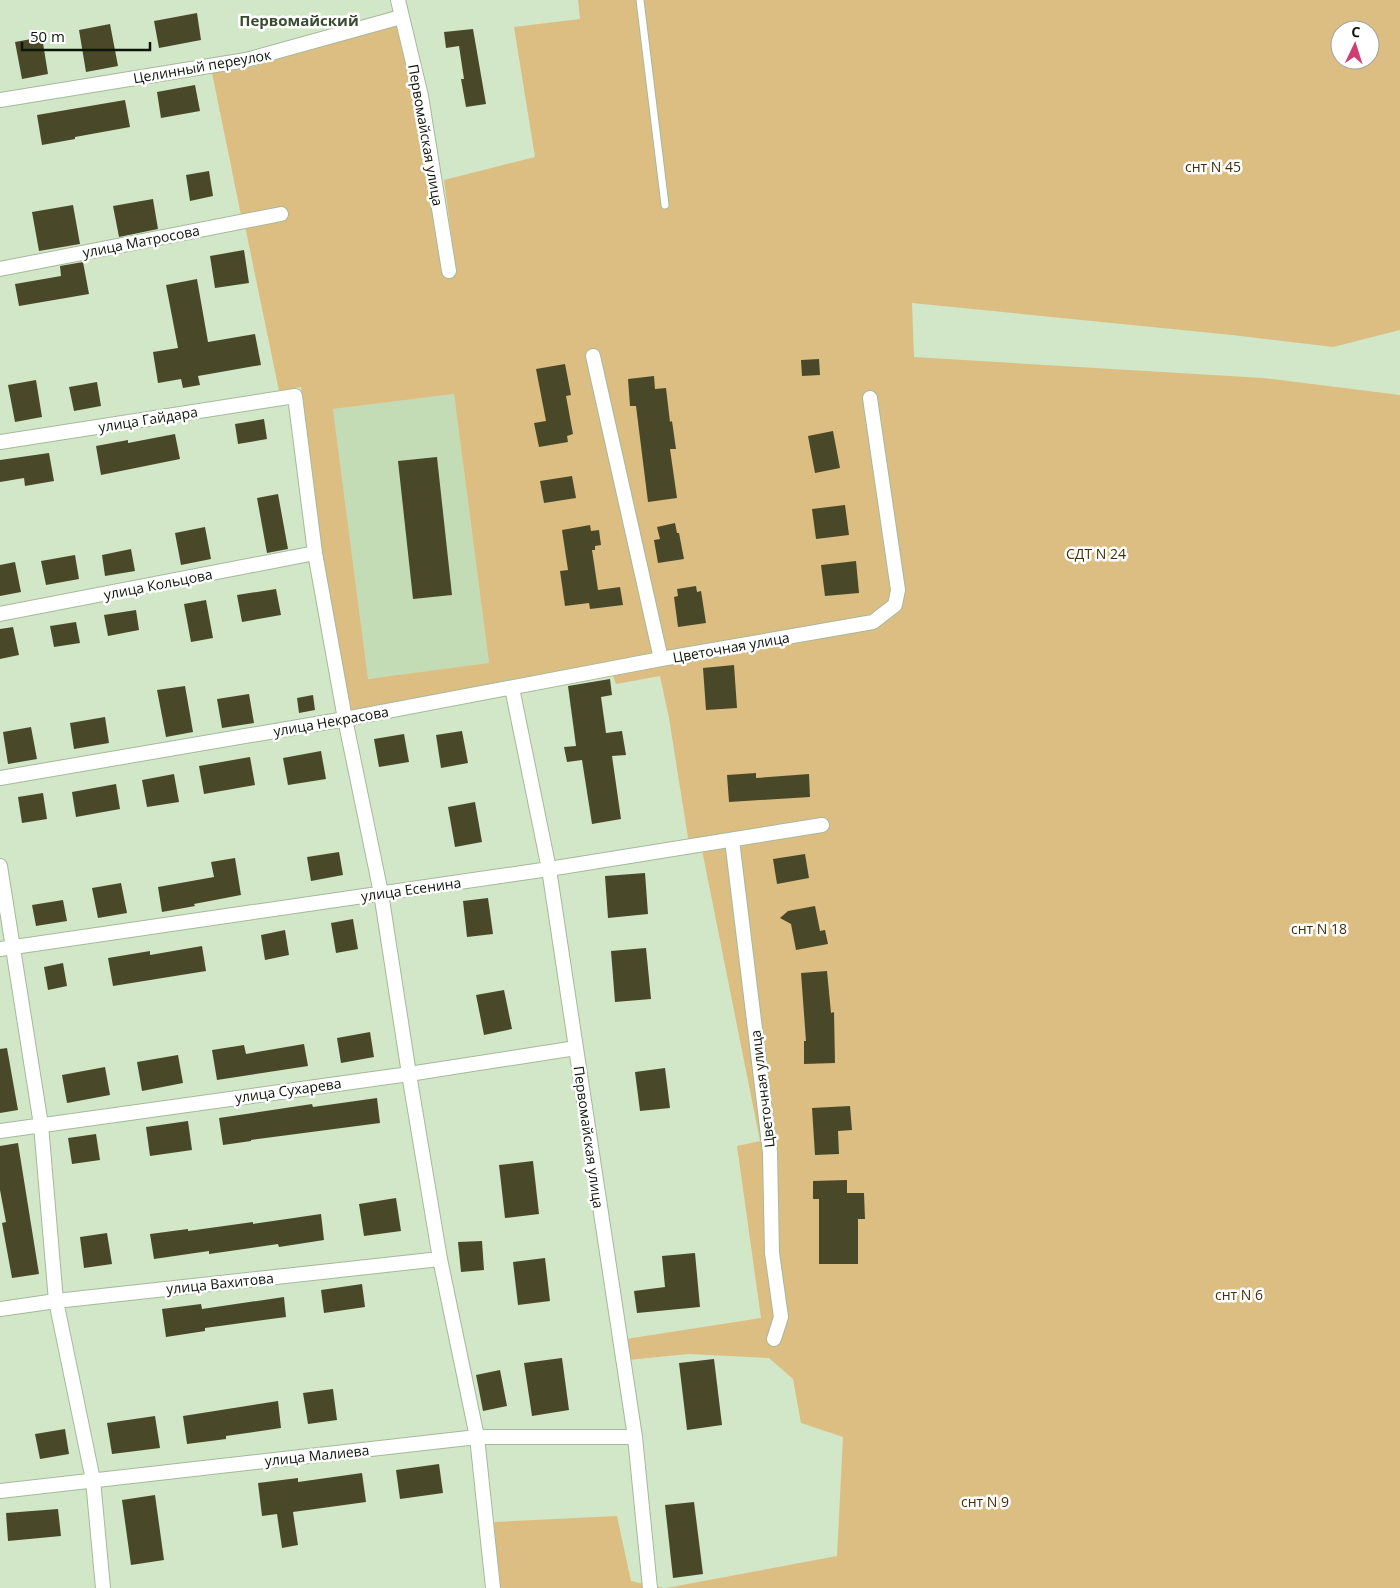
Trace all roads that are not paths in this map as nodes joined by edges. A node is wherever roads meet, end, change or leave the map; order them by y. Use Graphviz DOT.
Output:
graph roads {
  1 [pos="398,0"];
  2 [pos="640,0"];
  3 [pos="401,17"];
  4 [pos="0,100"];
  5 [pos="665,206"];
  6 [pos="281,214"];
  7 [pos="0,269"];
  8 [pos="449,271"];
  9 [pos="593,356"];
  10 [pos="870,398"];
  11 [pos="0,442"];
  12 [pos="315,554"];
  13 [pos="0,614"];
  14 [pos="661,659"];
  15 [pos="512,688"];
  16 [pos="345,719"];
  17 [pos="0,778"];
  18 [pos="822,825"];
  19 [pos="732,840"];
  20 [pos="0,866"];
  21 [pos="549,869"];
  22 [pos="381,893"];
  23 [pos="6,948"];
  24 [pos="576,1048"];
  25 [pos="409,1074"];
  26 [pos="40,1125"];
  27 [pos="0,1131"];
  28 [pos="440,1259"];
  29 [pos="56,1301"];
  30 [pos="0,1309"];
  31 [pos="774,1339"];
  32 [pos="477,1437"];
  33 [pos="635,1437"];
  34 [pos="93,1480"];
  35 [pos="0,1491"];
  36 [pos="103,1588"];
  37 [pos="493,1588"];
  38 [pos="650,1588"];
  1 -- 3 [label="street, Первомайская улица"];
  2 -- 5 [label="lane"];
  3 -- 4 [label="street, Целинный переулок"];
  3 -- 8 [label="street, Первомайская улица"];
  6 -- 7 [label="street, улица Матросова"];
  9 -- 14 [label="street, Цветочная улица"];
  10 -- 14 [label="street, Цветочная улица"];
  11 -- 12 [label="street, улица Гайдара"];
  12 -- 13 [label="street, улица Кольцова"];
  12 -- 16 [label="street"];
  14 -- 15 [label="street, улица Некрасова"];
  15 -- 16 [label="street, улица Некрасова"];
  15 -- 21 [label="street, Первомайская улица"];
  16 -- 17 [label="street, улица Некрасова"];
  16 -- 22 [label="street"];
  18 -- 19 [label="street, улица Есенина"];
  19 -- 21 [label="street, улица Есенина"];
  19 -- 31 [label="street, Цветочная улица"];
  20 -- 23 [label="street"];
  21 -- 22 [label="street, улица Есенина"];
  21 -- 24 [label="street, Первомайская улица"];
  22 -- 23 [label="street, улица Есенина"];
  22 -- 25 [label="street"];
  23 -- 26 [label="street"];
  24 -- 25 [label="street, улица Сухарева"];
  24 -- 33 [label="street, Первомайская улица"];
  25 -- 26 [label="street, улица Сухарева"];
  25 -- 28 [label="street"];
  26 -- 27 [label="street, улица Сухарева"];
  26 -- 29 [label="street"];
  28 -- 29 [label="street, улица Вахитова"];
  28 -- 32 [label="street"];
  29 -- 30 [label="street, улица Вахитова"];
  29 -- 34 [label="street"];
  32 -- 33 [label="street, улица Малиева"];
  32 -- 34 [label="street, улица Малиева"];
  32 -- 37 [label="street"];
  33 -- 38 [label="street, Первомайская улица"];
  34 -- 35 [label="street, улица Малиева"];
  34 -- 36 [label="street"];
}
